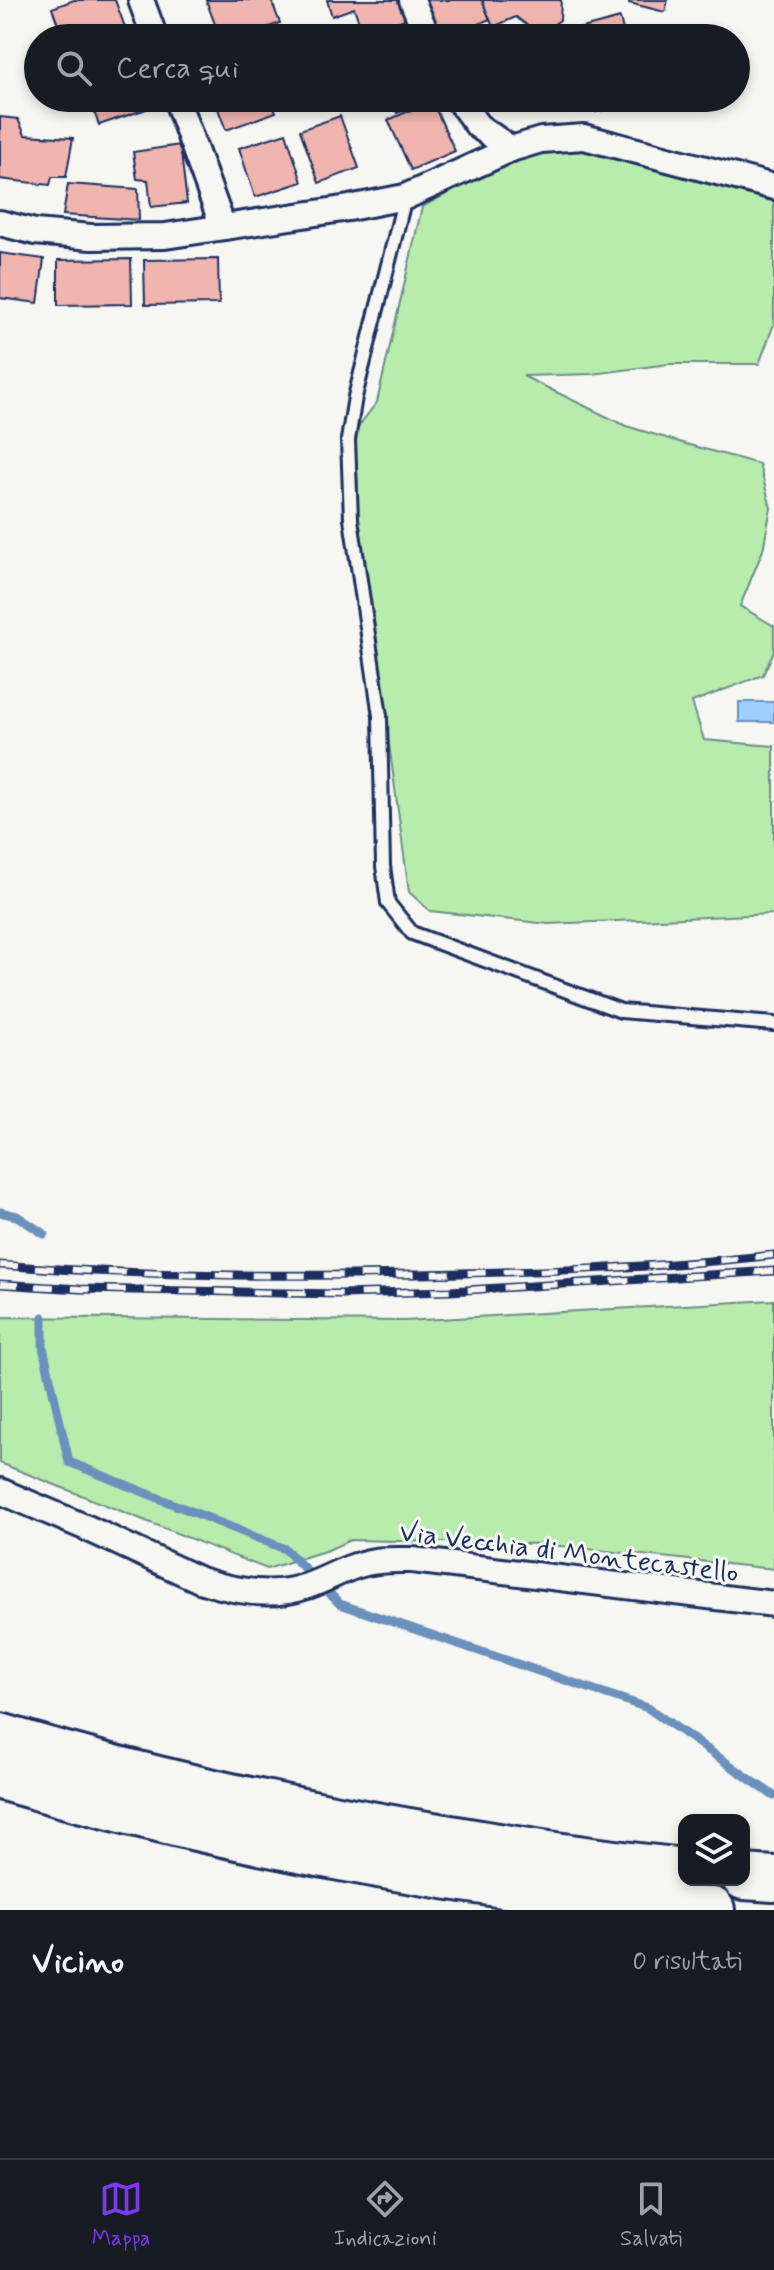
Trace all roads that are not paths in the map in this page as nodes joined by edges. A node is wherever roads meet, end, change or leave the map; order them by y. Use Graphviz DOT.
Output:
graph roads {
  1 [pos="141,0"];
  2 [pos="412,0"];
  3 [pos="150,24"];
  4 [pos="422,24"];
  5 [pos="181,112"];
  6 [pos="468,112"];
  7 [pos="511,149"];
  8 [pos="774,187"];
  9 [pos="405,197"];
  10 [pos="0,223"];
  11 [pos="223,227"];
  12 [pos="774,1024"];
  13 [pos="0,1491"];
  14 [pos="774,1604"];
  15 [pos="0,1736"];
  16 [pos="0,1777"];
  17 [pos="678,1870"];
  18 [pos="750,1877"];
  19 [pos="774,1879"];
  20 [pos="712,1910"];
  1 -- 3 [label="street"];
  2 -- 4 [label="street"];
  5 -- 11 [label="street"];
  6 -- 7 [label="street"];
  7 -- 8 [label="street"];
  7 -- 9 [label="street"];
  9 -- 11 [label="street"];
  9 -- 12 [label="lane"];
  10 -- 11 [label="street"];
  13 -- 14 [label="street, Via Vecchia di Montecastello"];
  15 -- 17 [label="highway"];
  16 -- 20 [label="highway"];
  18 -- 19 [label="highway"];
}
